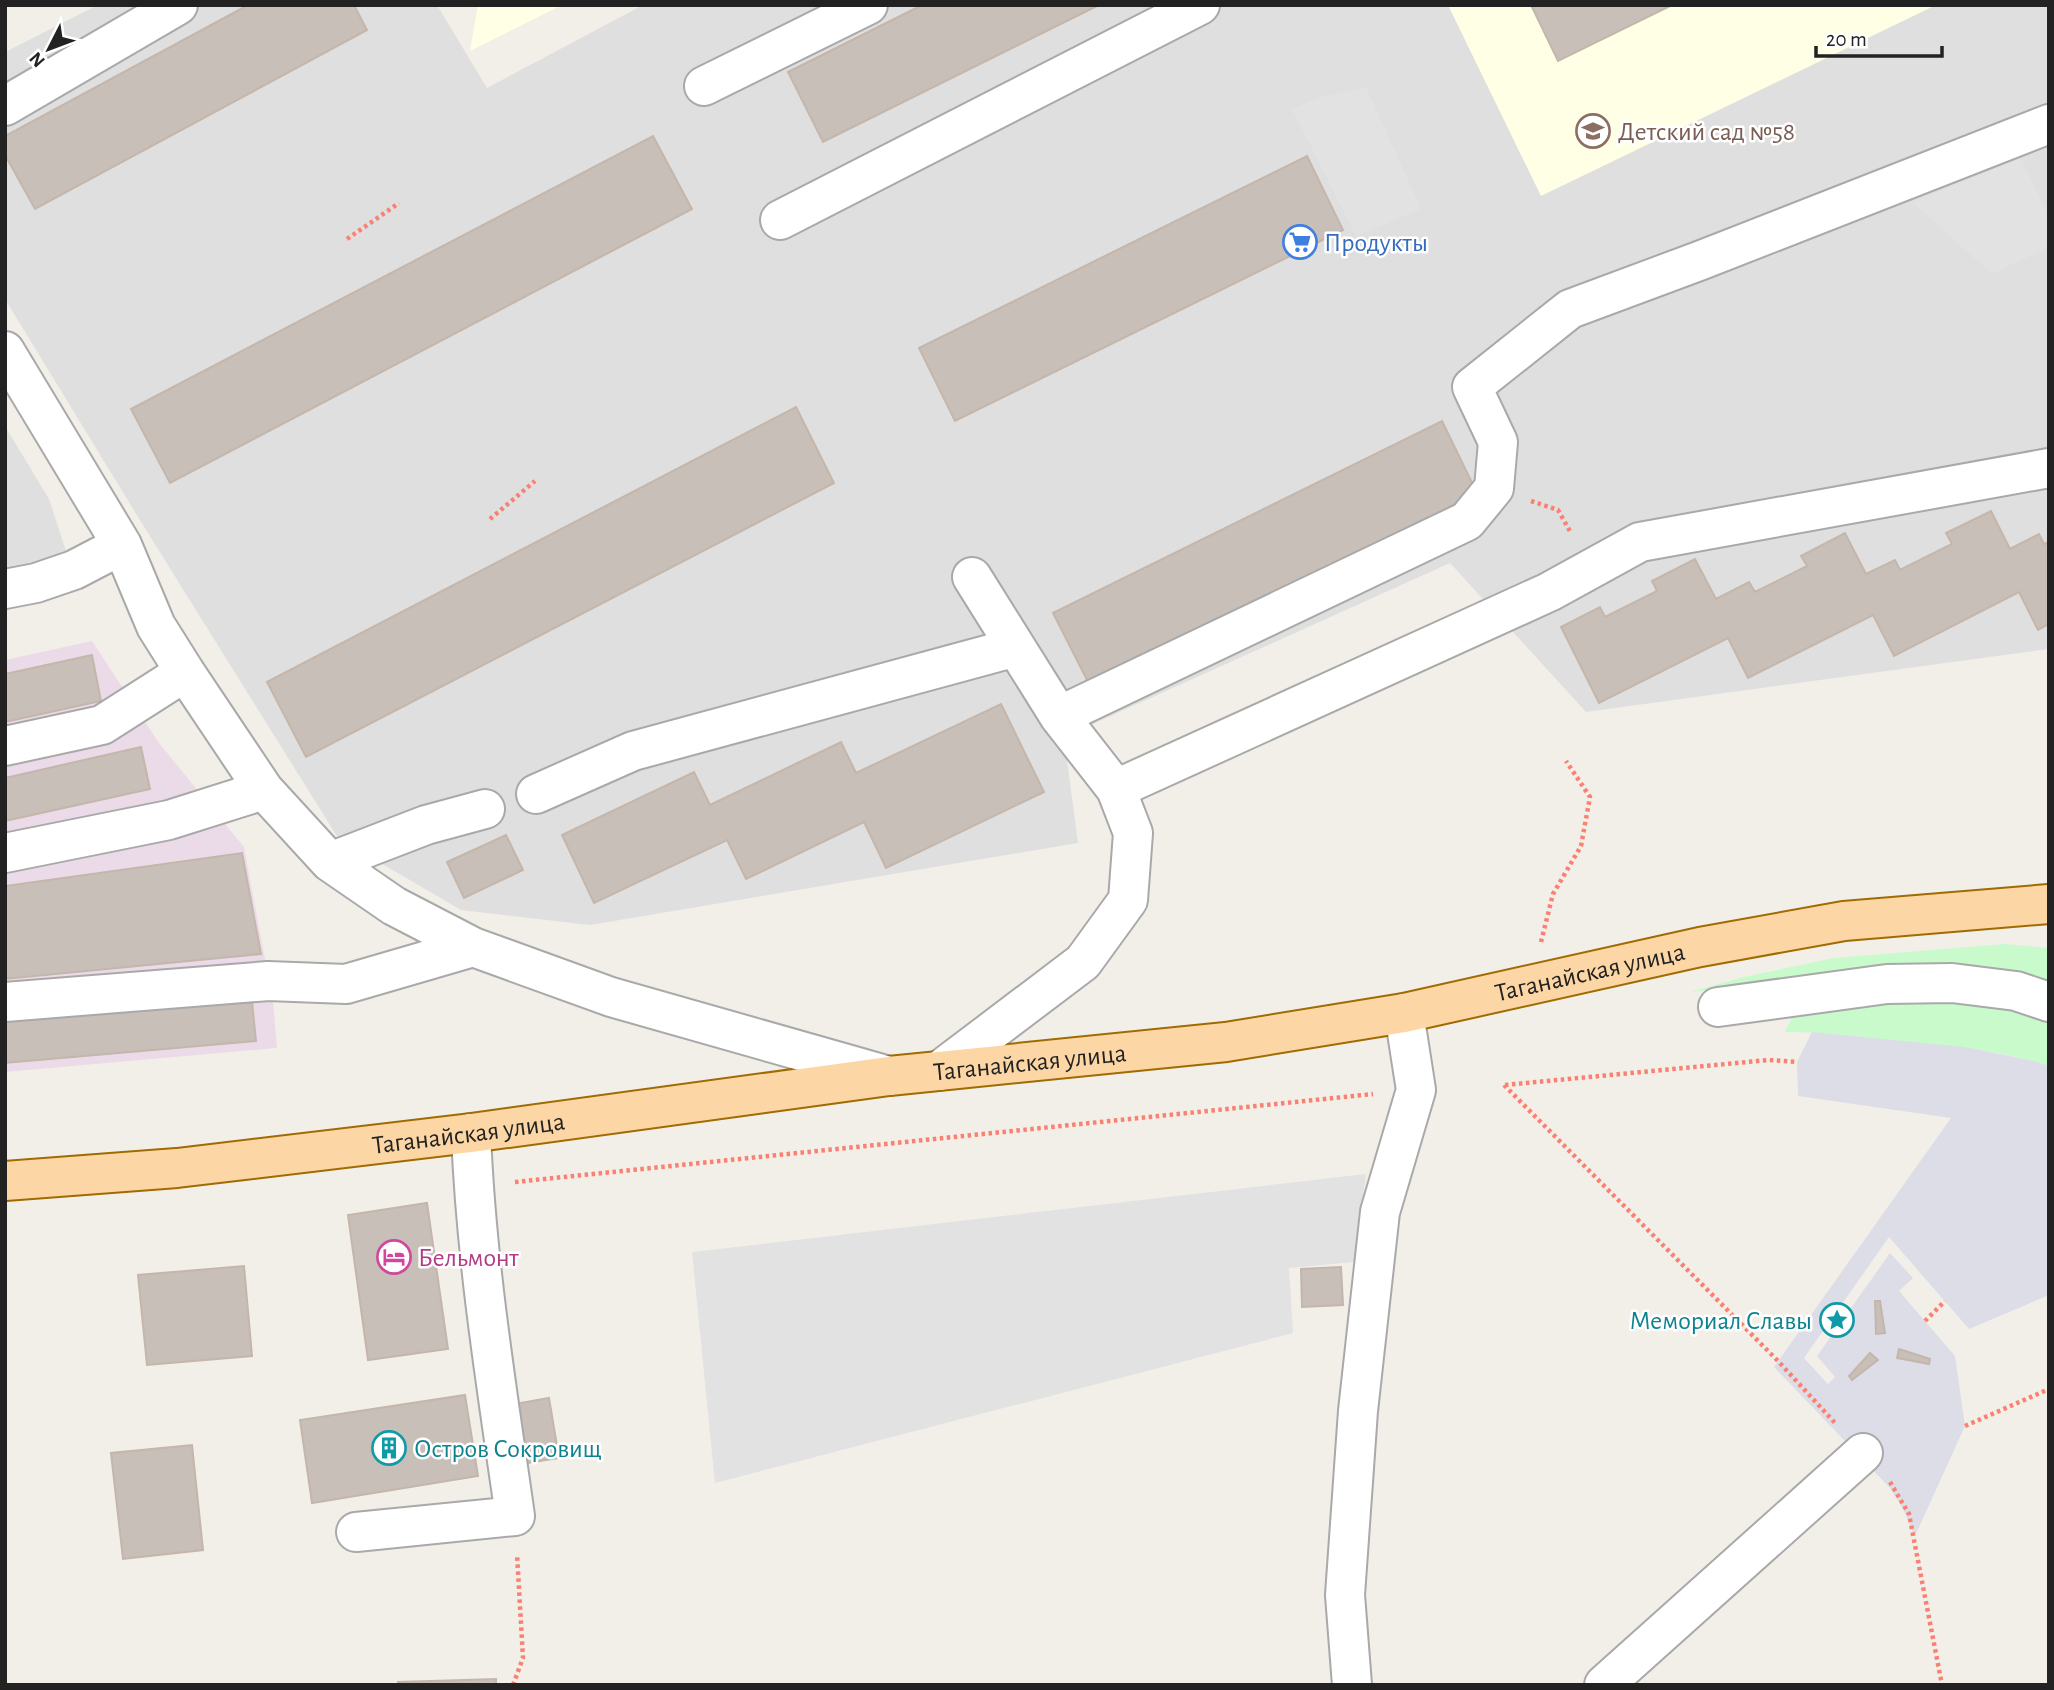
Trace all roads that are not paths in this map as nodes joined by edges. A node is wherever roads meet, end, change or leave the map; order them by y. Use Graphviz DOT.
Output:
graph roads {
  1 [pos="178,5"];
  2 [pos="868,5"];
  3 [pos="1200,5"];
  4 [pos="704,86"];
  5 [pos="5,106"];
  6 [pos="2049,124"];
  7 [pos="780,220"];
  8 [pos="5,351"];
  9 [pos="2049,468"];
  10 [pos="122,545"];
  11 [pos="972,576"];
  12 [pos="5,589"];
  13 [pos="1016,647"];
  14 [pos="185,672"];
  15 [pos="1059,716"];
  16 [pos="5,746"];
  17 [pos="1116,789"];
  18 [pos="264,790"];
  19 [pos="536,794"];
  20 [pos="485,808"];
  21 [pos="5,853"];
  22 [pos="330,862"];
  23 [pos="2038,909"];
  24 [pos="473,947"];
  25 [pos="5,1002"];
  26 [pos="2049,1002"];
  27 [pos="1718,1007"];
  28 [pos="1404,1013"];
  29 [pos="939,1071"];
  30 [pos="889,1076"];
  31 [pos="471,1133"];
  32 [pos="5,1181"];
  33 [pos="1863,1453"];
  34 [pos="356,1532"];
  35 [pos="1352,1685"];
  36 [pos="1604,1685"];
  1 -- 5 [label="street"];
  2 -- 4 [label="street"];
  3 -- 7 [label="street"];
  6 -- 15 [label="street"];
  8 -- 10 [label="street"];
  9 -- 17 [label="street"];
  10 -- 12 [label="street"];
  10 -- 14 [label="street"];
  11 -- 13 [label="street"];
  13 -- 15 [label="street"];
  13 -- 19 [label="street"];
  14 -- 16 [label="street"];
  14 -- 18 [label="street"];
  15 -- 17 [label="street"];
  17 -- 29 [label="street"];
  18 -- 21 [label="street"];
  18 -- 22 [label="street"];
  20 -- 22 [label="street"];
  22 -- 24 [label="street"];
  23 -- 28 [label="main road, Таганайская улица"];
  24 -- 25 [label="street"];
  24 -- 30 [label="street"];
  26 -- 27 [label="street"];
  28 -- 29 [label="main road, Таганайская улица"];
  28 -- 35 [label="street"];
  29 -- 30 [label="main road, Таганайская улица"];
  30 -- 31 [label="main road, Таганайская улица"];
  31 -- 32 [label="main road, Таганайская улица"];
  31 -- 34 [label="street"];
  33 -- 36 [label="street"];
}
